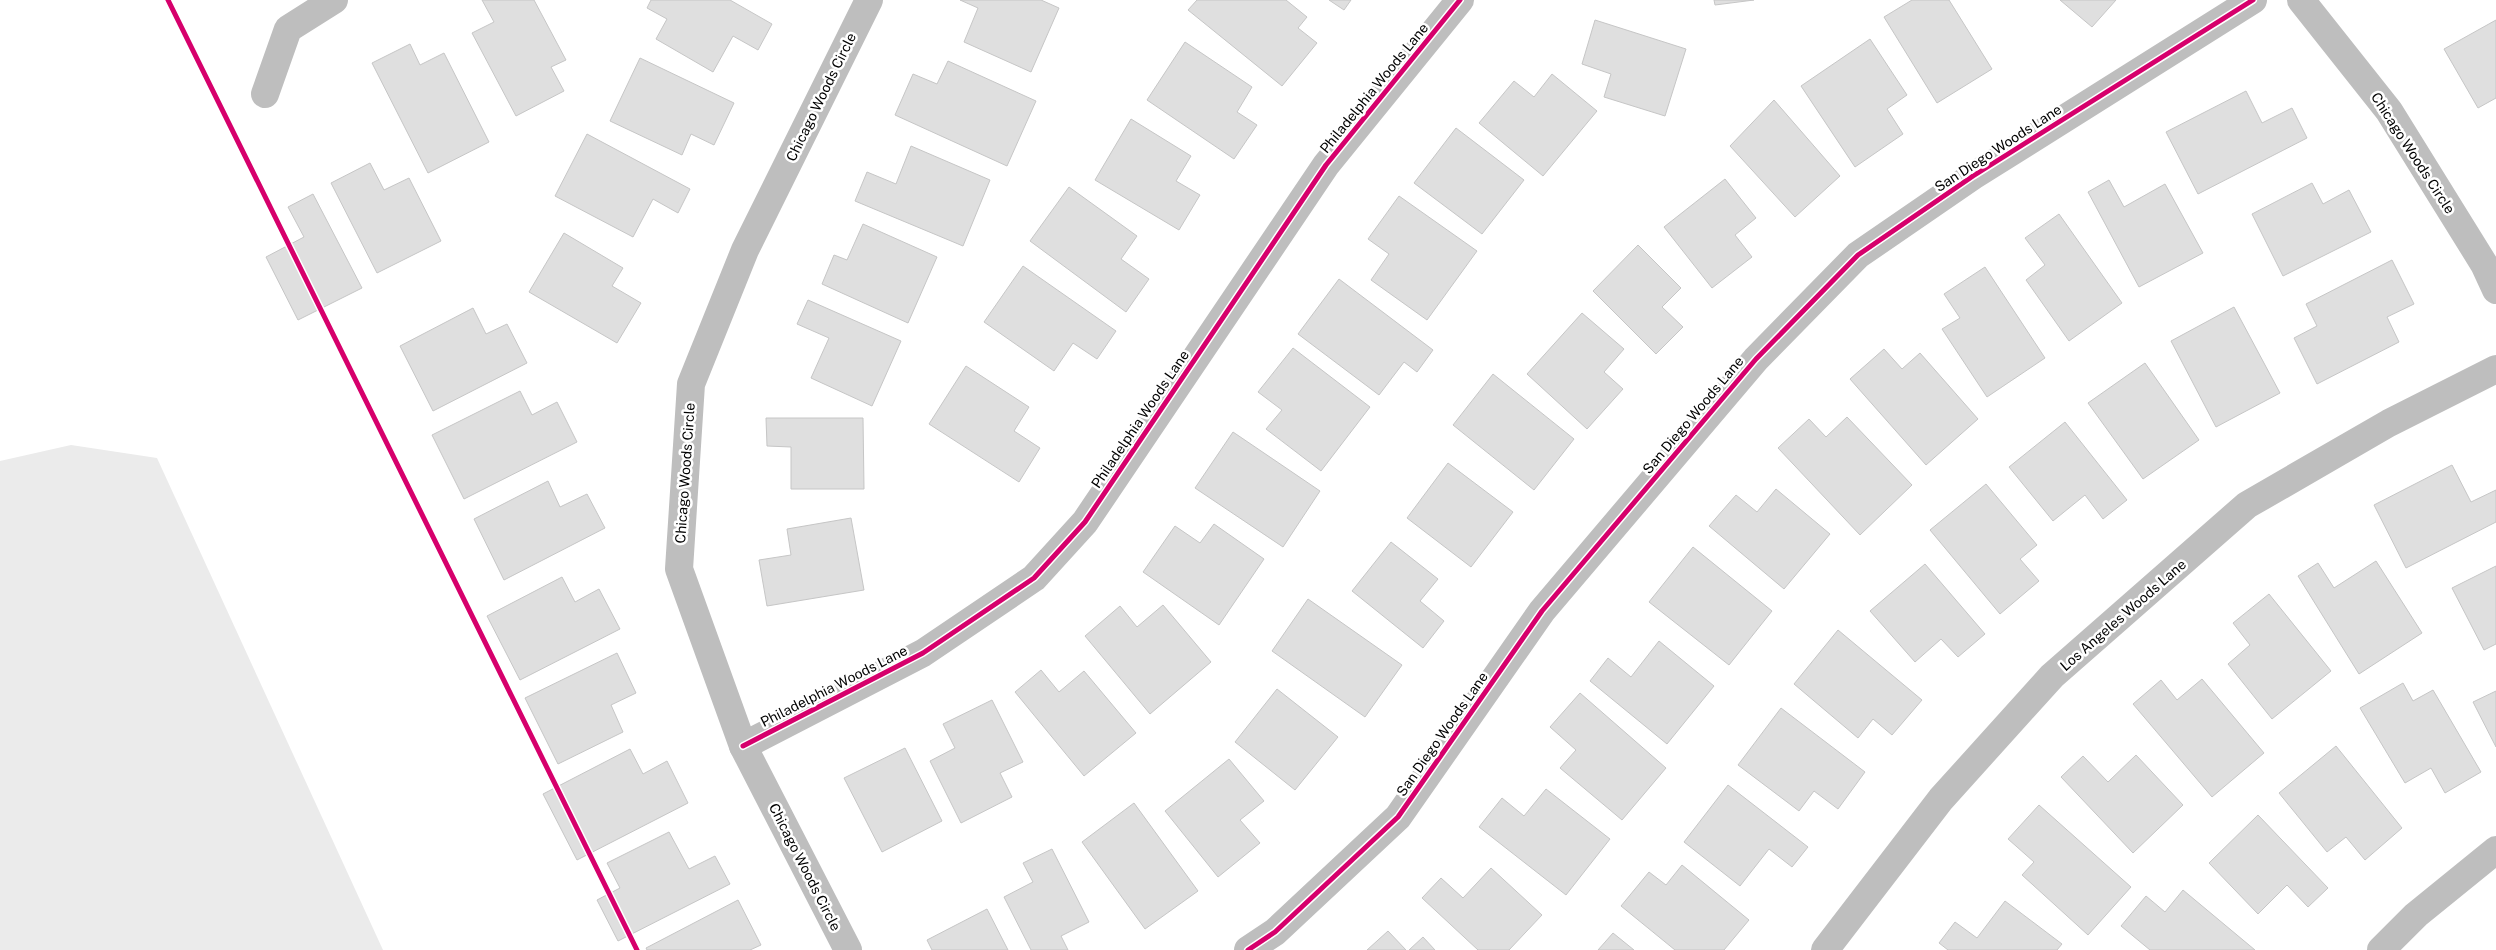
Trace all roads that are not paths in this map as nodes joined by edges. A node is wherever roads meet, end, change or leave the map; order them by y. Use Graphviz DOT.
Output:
graph roads {
  1 [pos="334,0"];
  2 [pos="869,0"];
  3 [pos="1460,0"];
  4 [pos="2253,0"];
  5 [pos="2301,0"];
  6 [pos="265,94"];
  7 [pos="2496,290"];
  8 [pos="2496,369"];
  9 [pos="743,746"];
  10 [pos="2496,850"];
  11 [pos="848,950"];
  12 [pos="1248,950"];
  13 [pos="1825,950"];
  14 [pos="2381,950"];
  1 -- 6 [label="street"];
  2 -- 9 [label="street, Chicago Woods Circle"];
  3 -- 9 [label="street, Philadelphia Woods Lane"];
  4 -- 12 [label="street, San Diego Woods Lane"];
  5 -- 7 [label="street, Chicago Woods Circle"];
  8 -- 13 [label="street, Los Angeles Woods Lane"];
  9 -- 11 [label="street, Chicago Woods Circle"];
  10 -- 14 [label="street"];
}
